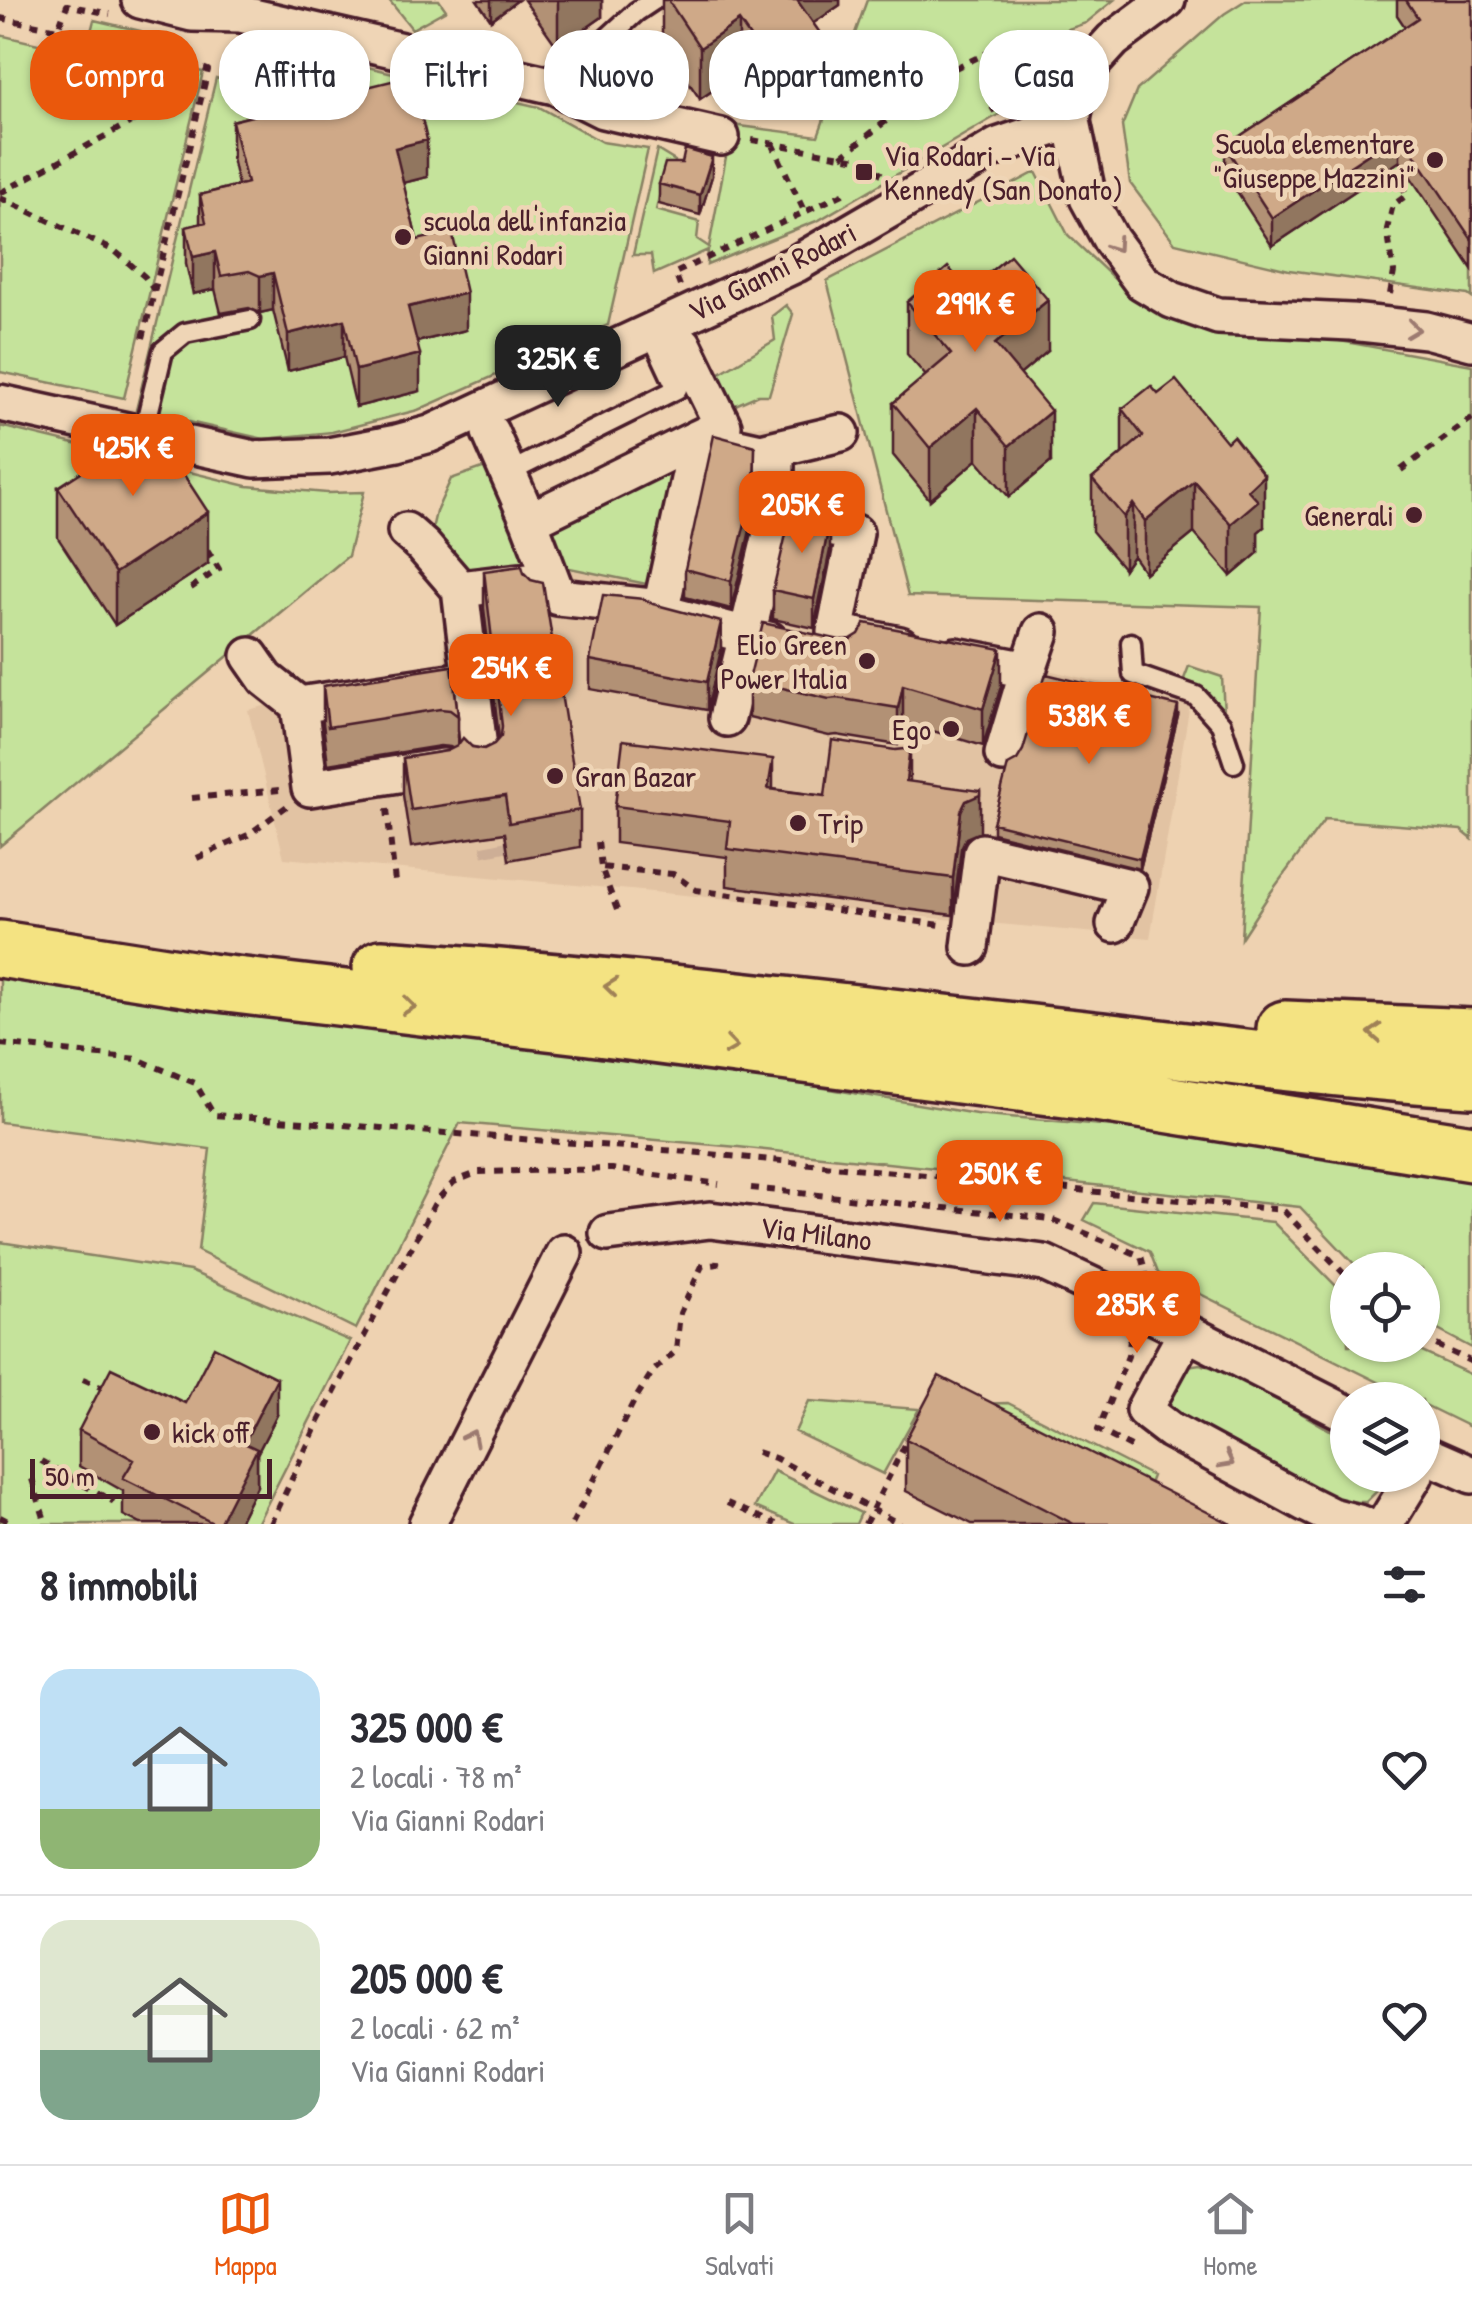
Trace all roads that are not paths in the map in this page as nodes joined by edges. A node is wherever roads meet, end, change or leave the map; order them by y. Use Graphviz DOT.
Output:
graph roads {
  1 [pos="654,0"];
  2 [pos="1168,0"];
  3 [pos="139,17"];
  4 [pos="617,30"];
  5 [pos="544,83"];
  6 [pos="647,120"];
  7 [pos="1072,122"];
  8 [pos="721,137"];
  9 [pos="250,320"];
  10 [pos="650,331"];
  11 [pos="1472,342"];
  12 [pos="683,344"];
  13 [pos="0,403"];
  14 [pos="490,432"];
  15 [pos="841,434"];
  16 [pos="143,435"];
  17 [pos="698,438"];
  18 [pos="761,452"];
  19 [pos="508,472"];
  20 [pos="775,517"];
  21 [pos="530,520"];
  22 [pos="406,532"];
  23 [pos="460,589"];
  24 [pos="558,597"];
  25 [pos="661,608"];
  26 [pos="1041,632"];
  27 [pos="747,635"];
  28 [pos="1131,643"];
  29 [pos="824,647"];
  30 [pos="250,656"];
  31 [pos="1028,670"];
  32 [pos="470,678"];
  33 [pos="299,705"];
  34 [pos="727,718"];
  35 [pos="1003,754"];
  36 [pos="1234,763"];
  37 [pos="481,765"];
  38 [pos="443,767"];
  39 [pos="0,920"];
  40 [pos="1116,924"];
  41 [pos="971,938"];
  42 [pos="0,949"];
  43 [pos="812,1008"];
  44 [pos="1472,1037"];
  45 [pos="1472,1079"];
  46 [pos="1096,1093"];
  47 [pos="1472,1124"];
  48 [pos="1472,1153"];
  49 [pos="608,1233"];
  50 [pos="564,1253"];
  51 [pos="1186,1333"];
  52 [pos="1330,1391"];
  53 [pos="1440,1467"];
  54 [pos="1472,1475"];
  55 [pos="1404,1492"];
  56 [pos="427,1524"];
  57 [pos="1362,1524"];
  58 [pos="1385,1524"];
  1 -- 4 [label="lane"];
  2 -- 7 [label="street"];
  3 -- 5 [label="street"];
  6 -- 8 [label="street"];
  7 -- 10 [label="street, Via Gianni Rodari"];
  7 -- 11 [label="street, one-way"];
  9 -- 16 [label="lane"];
  10 -- 16 [label="street, Via Gianni Rodari"];
  10 -- 19 [label="lane"];
  12 -- 17 [label="street"];
  13 -- 16 [label="street, Via Gianni Rodari"];
  14 -- 19 [label="street"];
  15 -- 18 [label="street"];
  17 -- 18 [label="street"];
  17 -- 21 [label="street"];
  17 -- 25 [label="street"];
  18 -- 20 [label="street"];
  19 -- 21 [label="street"];
  20 -- 27 [label="street"];
  20 -- 29 [label="street"];
  21 -- 24 [label="street"];
  22 -- 23 [label="street"];
  23 -- 24 [label="street"];
  23 -- 32 [label="street"];
  24 -- 25 [label="street"];
  25 -- 27 [label="street"];
  26 -- 31 [label="street"];
  27 -- 29 [label="street"];
  27 -- 34 [label="street"];
  28 -- 36 [label="lane"];
  29 -- 31 [label="street"];
  30 -- 33 [label="street"];
  31 -- 35 [label="street"];
  32 -- 33 [label="street"];
  32 -- 37 [label="street"];
  33 -- 38 [label="street"];
  43 -- 39 [label="highway, one-way"];
  40 -- 41 [label="street"];
  42 -- 46 [label="highway, one-way"];
  44 -- 43 [label="highway, one-way"];
  43 -- 45 [label="highway"];
  46 -- 47 [label="highway"];
  46 -- 48 [label="highway"];
  49 -- 51 [label="street, Via Milano"];
  56 -- 50 [label="street, one-way"];
  51 -- 52 [label="street, Via Milano"];
  51 -- 57 [label="street, one-way"];
  53 -- 54 [label="street"];
  55 -- 58 [label="street"];
}
